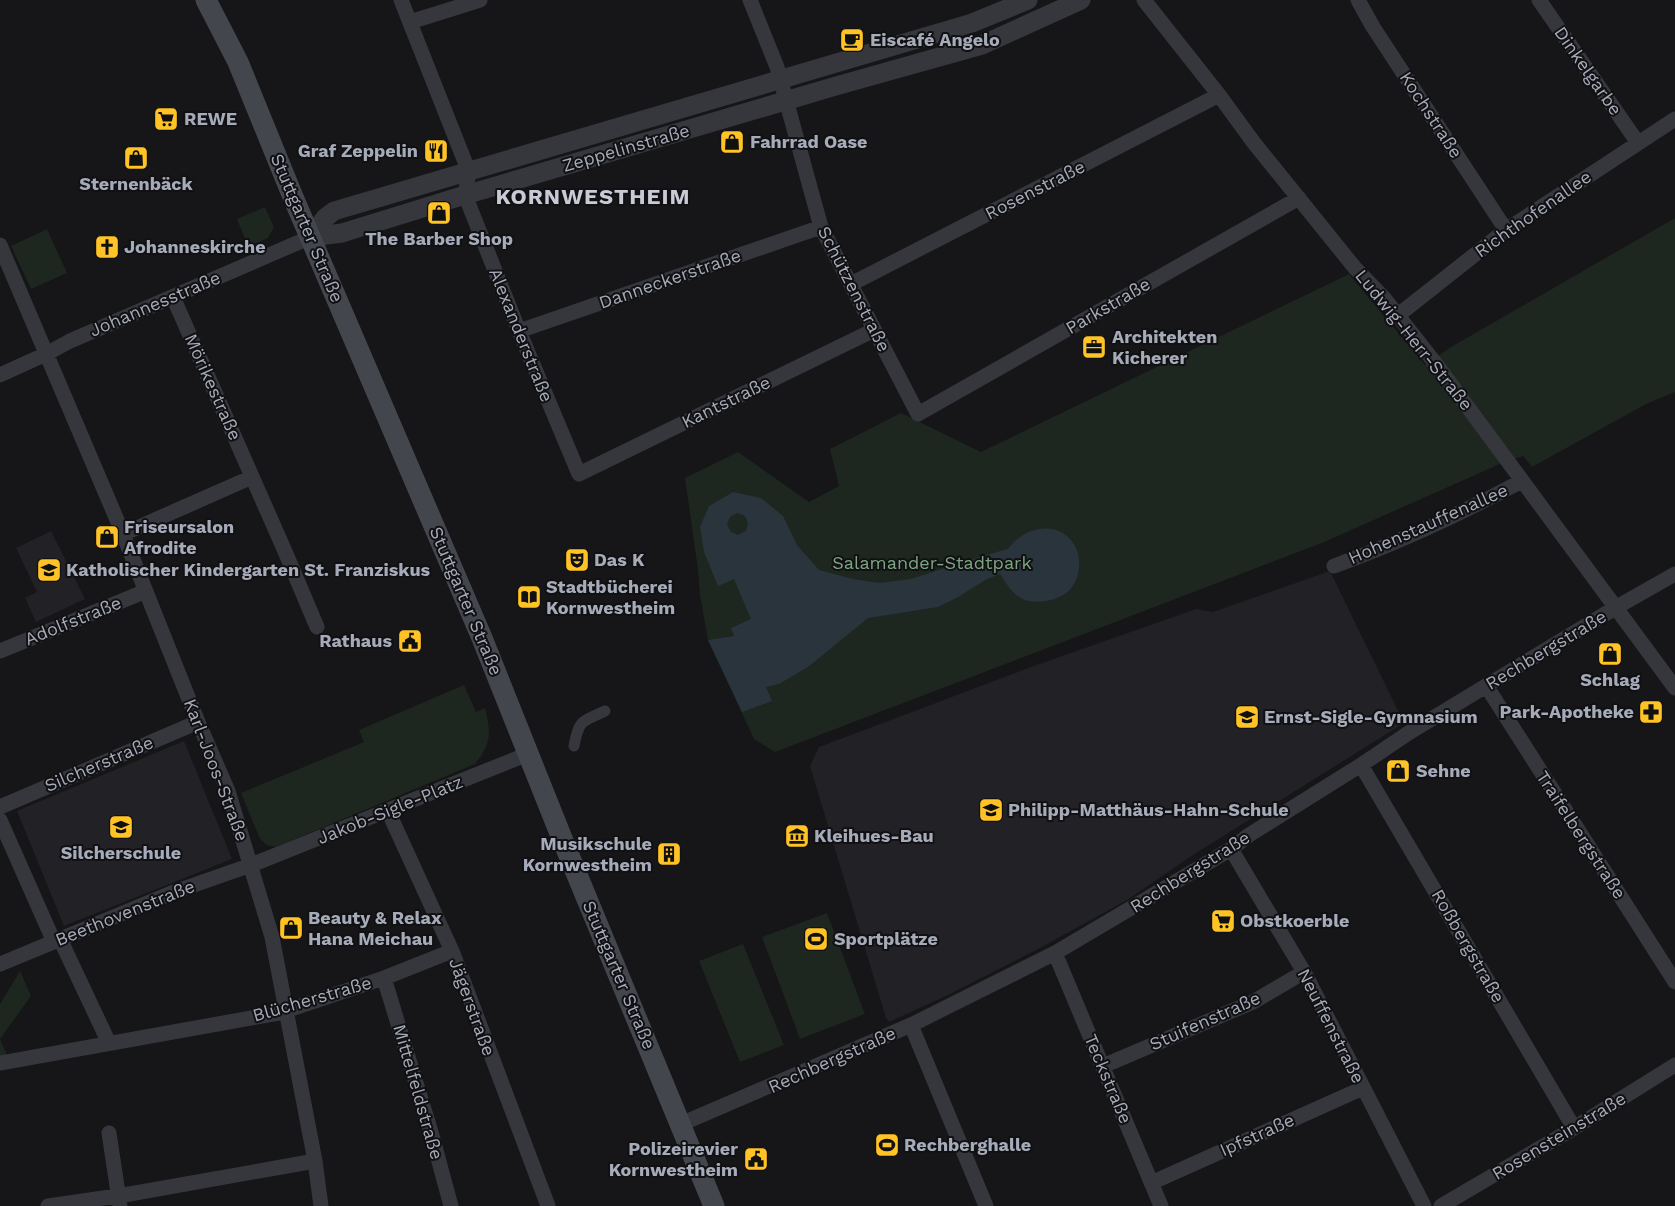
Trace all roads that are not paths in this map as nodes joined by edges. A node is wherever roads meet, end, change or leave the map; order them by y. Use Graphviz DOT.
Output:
graph roads {
  1 [pos="206,0"];
  2 [pos="401,0"];
  3 [pos="480,0"];
  4 [pos="750,0"];
  5 [pos="1028,0"];
  6 [pos="1081,0"];
  7 [pos="1144,0"];
  8 [pos="1358,0"];
  9 [pos="1539,0"];
  10 [pos="410,22"];
  11 [pos="781,79"];
  12 [pos="1219,95"];
  13 [pos="788,101"];
  14 [pos="1675,119"];
  15 [pos="1638,143"];
  16 [pos="469,172"];
  17 [pos="465,195"];
  18 [pos="1299,198"];
  19 [pos="821,227"];
  20 [pos="1506,230"];
  21 [pos="311,237"];
  22 [pos="0,246"];
  23 [pos="851,284"];
  24 [pos="173,297"];
  25 [pos="1397,316"];
  26 [pos="874,330"];
  27 [pos="519,331"];
  28 [pos="46,354"];
  29 [pos="0,375"];
  30 [pos="918,414"];
  31 [pos="579,474"];
  32 [pos="252,477"];
  33 [pos="1522,481"];
  34 [pos="123,534"];
  35 [pos="1334,566"];
  36 [pos="1675,574"];
  37 [pos="146,591"];
  38 [pos="1615,608"];
  39 [pos="317,628"];
  40 [pos="0,651"];
  41 [pos="1486,687"];
  42 [pos="1675,688"];
  43 [pos="605,711"];
  44 [pos="198,722"];
  45 [pos="574,746"];
  46 [pos="528,754"];
  47 [pos="1361,765"];
  48 [pos="0,806"];
  49 [pos="388,811"];
  50 [pos="0,820"];
  51 [pos="1231,849"];
  52 [pos="251,865"];
  53 [pos="57,940"];
  54 [pos="452,951"];
  55 [pos="1055,953"];
  56 [pos="0,964"];
  57 [pos="1304,972"];
  58 [pos="384,978"];
  59 [pos="1675,982"];
  60 [pos="285,1011"];
  61 [pos="911,1025"];
  62 [pos="109,1043"];
  63 [pos="0,1063"];
  64 [pos="1675,1065"];
  65 [pos="1103,1066"];
  66 [pos="1363,1088"];
  67 [pos="681,1124"];
  68 [pos="1574,1128"];
  69 [pos="110,1133"];
  70 [pos="315,1161"];
  71 [pos="1151,1183"];
  72 [pos="119,1201"];
  73 [pos="48,1206"];
  74 [pos="322,1206"];
  75 [pos="451,1206"];
  76 [pos="548,1206"];
  77 [pos="714,1206"];
  78 [pos="986,1206"];
  79 [pos="1161,1206"];
  80 [pos="1424,1206"];
  81 [pos="1442,1206"];
  1 -- 21 [label="main road, Stuttgarter Straße"];
  2 -- 10 [label="street"];
  3 -- 10 [label="street"];
  4 -- 11 [label="street"];
  5 -- 11 [label="street, Zeppelinstraße"];
  6 -- 13 [label="street, Zeppelinstraße"];
  7 -- 12 [label="street, Ludwig-Herr-Straße"];
  8 -- 20 [label="street, Kochstraße"];
  9 -- 15 [label="street, Dinkelgarbe"];
  10 -- 16 [label="street"];
  11 -- 13 [label="street"];
  11 -- 16 [label="street, Zeppelinstraße"];
  12 -- 18 [label="street, Ludwig-Herr-Straße"];
  12 -- 23 [label="street, Rosenstraße"];
  13 -- 17 [label="street, Zeppelinstraße"];
  13 -- 19 [label="street, Schützenstraße"];
  14 -- 15 [label="street, Richthofenallee"];
  15 -- 20 [label="street, Richthofenallee"];
  16 -- 17 [label="street"];
  16 -- 21 [label="street, Zeppelinstraße"];
  17 -- 21 [label="street, Zeppelinstraße"];
  17 -- 27 [label="street, Alexanderstraße"];
  18 -- 25 [label="street, Ludwig-Herr-Straße"];
  18 -- 30 [label="street, Parkstraße"];
  19 -- 23 [label="street, Schützenstraße"];
  19 -- 27 [label="street, Danneckerstraße"];
  20 -- 25 [label="street, Richthofenallee"];
  21 -- 24 [label="street, Johannesstraße"];
  21 -- 46 [label="main road, Stuttgarter Straße"];
  22 -- 28 [label="street, Karl-Joos-Straße"];
  23 -- 26 [label="street, Schützenstraße"];
  24 -- 28 [label="street, Johannesstraße"];
  24 -- 32 [label="street, Mörikestraße"];
  25 -- 33 [label="street, Ludwig-Herr-Straße"];
  26 -- 30 [label="street, Schützenstraße"];
  26 -- 31 [label="street, Kantstraße"];
  27 -- 31 [label="street, Alexanderstraße"];
  28 -- 29 [label="street, Johannesstraße"];
  28 -- 34 [label="street, Karl-Joos-Straße"];
  32 -- 34 [label="street"];
  32 -- 39 [label="street, Mörikestraße"];
  33 -- 35 [label="street, Hohenstauffenallee"];
  33 -- 38 [label="street, Ludwig-Herr-Straße"];
  34 -- 37 [label="street, Karl-Joos-Straße"];
  36 -- 38 [label="street, Rechbergstraße"];
  37 -- 40 [label="street, Adolfstraße"];
  37 -- 44 [label="street, Karl-Joos-Straße"];
  38 -- 41 [label="street, Rechbergstraße"];
  38 -- 42 [label="street, Ludwig-Herr-Straße"];
  41 -- 47 [label="street, Rechbergstraße"];
  41 -- 59 [label="street, Traifelbergstraße"];
  43 -- 45 [label="street"];
  44 -- 48 [label="street, Silcherstraße"];
  44 -- 52 [label="street, Karl-Joos-Straße"];
  46 -- 49 [label="street, Jakob-Sigle-Platz"];
  46 -- 67 [label="main road, Stuttgarter Straße"];
  47 -- 51 [label="street, Rechbergstraße"];
  47 -- 68 [label="street, Roßbergstraße"];
  49 -- 52 [label="street, Jakob-Sigle-Platz"];
  49 -- 54 [label="street, Jägerstraße"];
  50 -- 53 [label="street"];
  51 -- 55 [label="street, Rechbergstraße"];
  51 -- 57 [label="street, Neuffenstraße"];
  52 -- 53 [label="street, Beethovenstraße"];
  52 -- 60 [label="street, Karl-Joos-Straße"];
  53 -- 56 [label="street, Beethovenstraße"];
  53 -- 62 [label="street"];
  54 -- 58 [label="street, Blücherstraße"];
  54 -- 76 [label="street, Jägerstraße"];
  55 -- 61 [label="street, Rechbergstraße"];
  55 -- 65 [label="street, Teckstraße"];
  57 -- 65 [label="street, Stuifenstraße"];
  57 -- 66 [label="street, Neuffenstraße"];
  58 -- 60 [label="street, Blücherstraße"];
  58 -- 75 [label="street, Mittelfeldstraße"];
  60 -- 62 [label="street, Blücherstraße"];
  60 -- 70 [label="street, Karl-Joos-Straße"];
  61 -- 67 [label="street, Rechbergstraße"];
  61 -- 78 [label="street"];
  62 -- 63 [label="street, Blücherstraße"];
  64 -- 68 [label="street, Rosensteinstraße"];
  65 -- 71 [label="street, Teckstraße"];
  66 -- 71 [label="street, Ipfstraße"];
  66 -- 80 [label="street, Neuffenstraße"];
  67 -- 77 [label="main road, Stuttgarter Straße"];
  68 -- 81 [label="street, Rosensteinstraße"];
  69 -- 72 [label="street"];
  70 -- 72 [label="street"];
  70 -- 74 [label="street, Karl-Joos-Straße"];
  71 -- 79 [label="street, Teckstraße"];
  72 -- 73 [label="street"];
}
